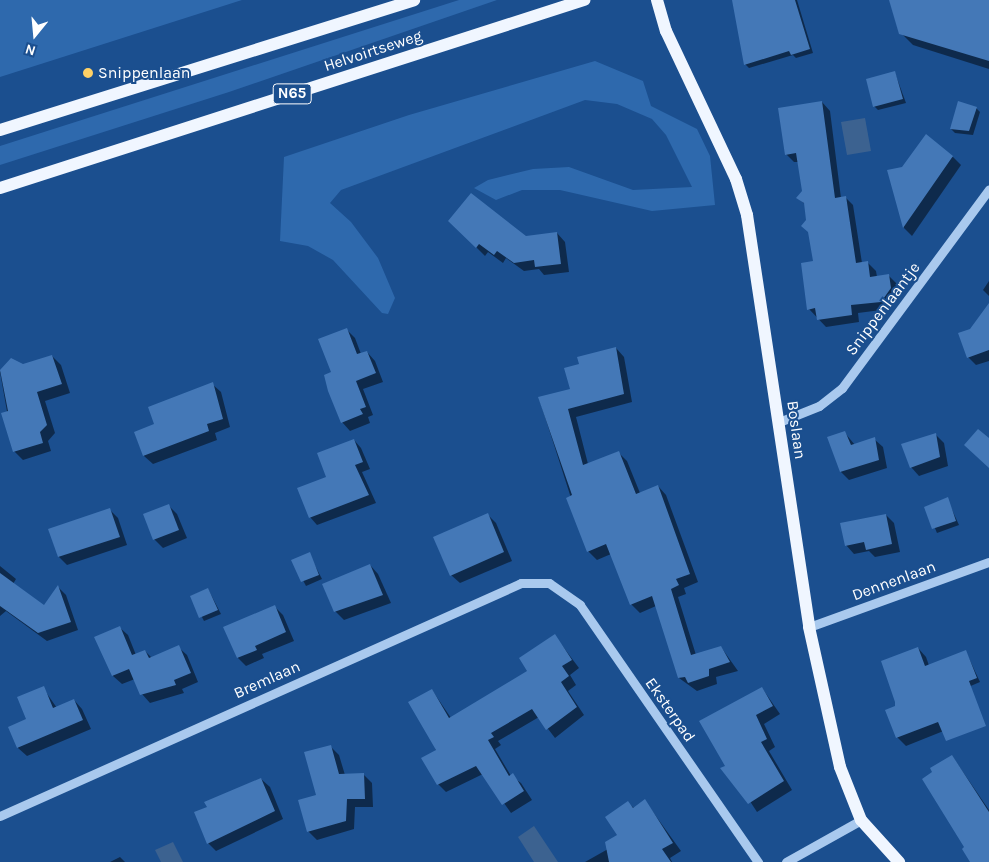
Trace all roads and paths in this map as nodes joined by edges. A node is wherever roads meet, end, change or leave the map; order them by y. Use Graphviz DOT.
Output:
graph roads {
  1 [pos="414,0"];
  2 [pos="584,0"];
  3 [pos="657,0"];
  4 [pos="0,130"];
  5 [pos="0,188"];
  6 [pos="989,190"];
  7 [pos="779,422"];
  8 [pos="989,562"];
  9 [pos="549,583"];
  10 [pos="809,627"];
  11 [pos="0,816"];
  12 [pos="861,820"];
  13 [pos="758,862"];
  14 [pos="786,862"];
  15 [pos="899,862"];
  1 -- 4 [label="main road"];
  2 -- 5 [label="main road, Helvoirtseweg / N65"];
  3 -- 7 [label="main road, Boslaan"];
  6 -- 7 [label="street, Snippenlaantje"];
  7 -- 10 [label="main road, Boslaan"];
  8 -- 10 [label="street, Dennenlaan"];
  9 -- 11 [label="street, Bremlaan"];
  9 -- 13 [label="street, Eksterpad"];
  10 -- 12 [label="main road, Boslaan"];
  12 -- 14 [label="street"];
  12 -- 15 [label="main road, Boslaan"];
}
